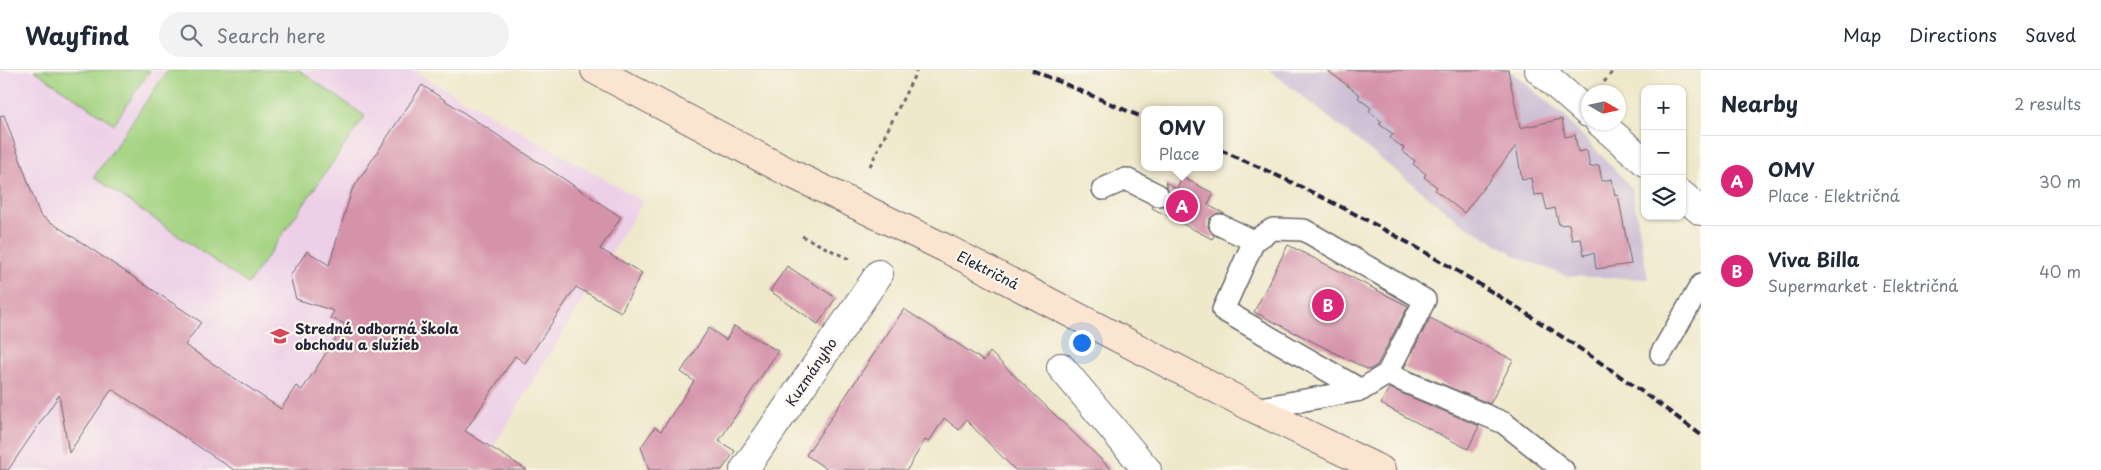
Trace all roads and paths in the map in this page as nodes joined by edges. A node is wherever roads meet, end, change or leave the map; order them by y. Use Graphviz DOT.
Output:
graph roads {
  1 [pos="595,70"];
  2 [pos="917,70"];
  3 [pos="1538,70"];
  4 [pos="1581,107"];
  5 [pos="1609,130"];
  6 [pos="1641,158"];
  7 [pos="870,166"];
  8 [pos="1103,188"];
  9 [pos="1158,195"];
  10 [pos="1686,198"];
  11 [pos="1701,211"];
  12 [pos="1220,225"];
  13 [pos="802,236"];
  14 [pos="1254,241"];
  15 [pos="852,260"];
  16 [pos="879,274"];
  17 [pos="1701,285"];
  18 [pos="1661,354"];
  19 [pos="1061,367"];
  20 [pos="1387,374"];
  21 [pos="1361,390"];
  22 [pos="1255,409"];
  23 [pos="744,470"];
  24 [pos="1148,470"];
  25 [pos="1380,470"];
  26 [pos="1563,470"];
  1 -- 22 [label="main road, Električná"];
  2 -- 7 [label="path"];
  3 -- 4 [label="street"];
  5 -- 6 [label="street"];
  8 -- 9 [label="lane"];
  10 -- 11 [label="street"];
  12 -- 14 [label="lane"];
  13 -- 15 [label="path"];
  14 -- 20 [label="lane"];
  14 -- 21 [label="lane"];
  16 -- 23 [label="street, Kuzmányho"];
  17 -- 18 [label="lane"];
  19 -- 24 [label="street"];
  20 -- 21 [label="lane"];
  20 -- 26 [label="lane"];
  21 -- 22 [label="lane"];
  22 -- 25 [label="main road, Električná"];
}
